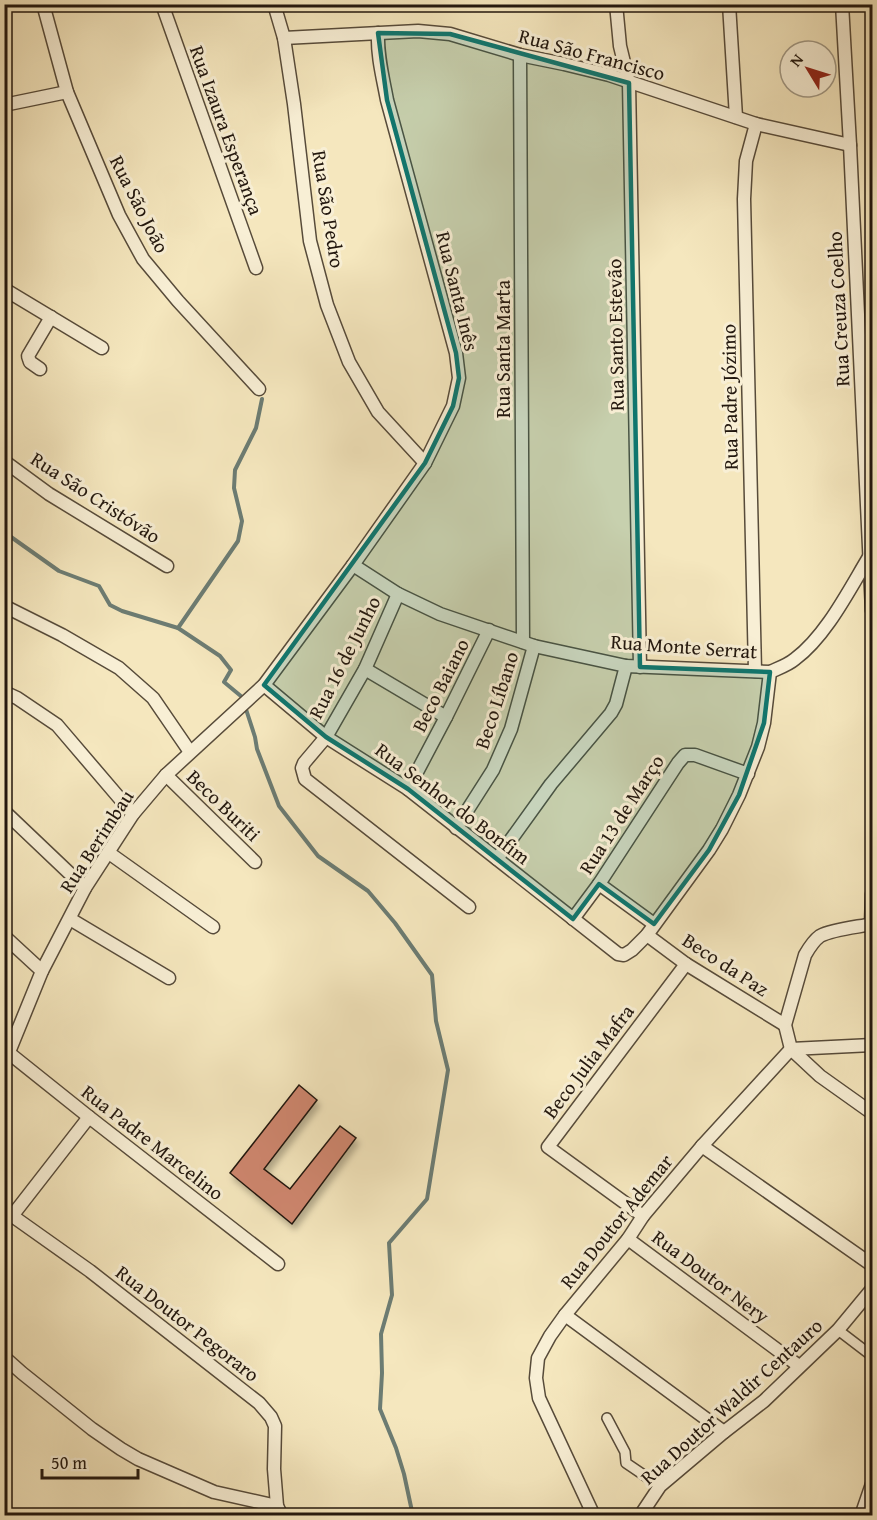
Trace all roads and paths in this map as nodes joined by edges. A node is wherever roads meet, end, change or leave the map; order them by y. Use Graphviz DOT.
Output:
graph roads {
  1 [pos="43,4"];
  2 [pos="162,4"];
  3 [pos="274,4"];
  4 [pos="616,4"];
  5 [pos="729,4"];
  6 [pos="842,4"];
  7 [pos="378,33"];
  8 [pos="284,38"];
  9 [pos="520,55"];
  10 [pos="629,83"];
  11 [pos="67,92"];
  12 [pos="4,105"];
  13 [pos="736,117"];
  14 [pos="756,124"];
  15 [pos="850,145"];
  16 [pos="256,268"];
  17 [pos="4,289"];
  18 [pos="51,317"];
  19 [pos="102,348"];
  20 [pos="40,369"];
  21 [pos="259,389"];
  22 [pos="4,461"];
  23 [pos="424,463"];
  24 [pos="869,558"];
  25 [pos="353,565"];
  26 [pos="167,566"];
  27 [pos="398,594"];
  28 [pos="4,606"];
  29 [pos="873,611"];
  30 [pos="489,630"];
  31 [pos="528,644"];
  32 [pos="626,666"];
  33 [pos="640,666"];
  34 [pos="365,669"];
  35 [pos="755,670"];
  36 [pos="770,672"];
  37 [pos="264,685"];
  38 [pos="4,693"];
  39 [pos="446,717"];
  40 [pos="326,737"];
  41 [pos="190,752"];
  42 [pos="748,774"];
  43 [pos="166,775"];
  44 [pos="408,789"];
  45 [pos="4,811"];
  46 [pos="133,814"];
  47 [pos="456,828"];
  48 [pos="109,853"];
  49 [pos="497,859"];
  50 [pos="255,862"];
  51 [pos="599,884"];
  52 [pos="85,888"];
  53 [pos="873,894"];
  54 [pos="469,907"];
  55 [pos="70,919"];
  56 [pos="573,920"];
  57 [pos="872,924"];
  58 [pos="213,927"];
  59 [pos="651,930"];
  60 [pos="4,936"];
  61 [pos="686,964"];
  62 [pos="42,971"];
  63 [pos="169,978"];
  64 [pos="785,1025"];
  65 [pos="873,1045"];
  66 [pos="791,1049"];
  67 [pos="7,1051"];
  68 [pos="873,1113"];
  69 [pos="89,1117"];
  70 [pos="702,1146"];
  71 [pos="8,1213"];
  72 [pos="643,1216"];
  73 [pos="628,1239"];
  74 [pos="278,1264"];
  75 [pos="873,1265"];
  76 [pos="873,1289"];
  77 [pos="566,1315"];
  78 [pos="838,1330"];
  79 [pos="873,1356"];
  80 [pos="4,1357"];
  81 [pos="800,1366"];
  82 [pos="607,1418"];
  83 [pos="724,1432"];
  84 [pos="873,1484"];
  85 [pos="660,1486"];
  86 [pos="4,1509"];
  87 [pos="279,1511"];
  88 [pos="9,1515"];
  89 [pos="594,1515"];
  90 [pos="640,1515"];
  91 [pos="861,1515"];
  1 -- 11 [label="street, Rua São João"];
  2 -- 16 [label="street, Rua Izaura Esperança"];
  3 -- 8 [label="street, Rua São Pedro"];
  4 -- 10 [label="street, Rua Santo Estevão"];
  5 -- 13 [label="street"];
  6 -- 15 [label="street, Rua Creuza Coelho"];
  7 -- 8 [label="street, Rua São Francisco"];
  7 -- 9 [label="street, Rua São Francisco"];
  7 -- 23 [label="street, Rua Santa Inês"];
  8 -- 23 [label="street, Rua São Pedro"];
  9 -- 10 [label="street, Rua São Francisco"];
  9 -- 31 [label="street, Rua Santa Marta"];
  10 -- 13 [label="street, Rua São Francisco"];
  10 -- 33 [label="street, Rua Santo Estevão"];
  11 -- 12 [label="street"];
  11 -- 21 [label="street, Rua São João"];
  13 -- 14 [label="street, Rua São Francisco"];
  14 -- 15 [label="street, Rua São Francisco"];
  14 -- 35 [label="street, Rua Padre Józimo"];
  15 -- 24 [label="street, Rua Creuza Coelho"];
  17 -- 18 [label="street"];
  18 -- 19 [label="street"];
  18 -- 20 [label="street"];
  22 -- 26 [label="street, Rua São Cristóvão"];
  23 -- 25 [label="street, Rua Santa Inês"];
  24 -- 29 [label="street, Rua Creuza Coelho"];
  24 -- 36 [label="street, Rua Monte Serrat"];
  25 -- 27 [label="street, Rua Monte Serrat"];
  25 -- 37 [label="street, Rua Santa Inês"];
  27 -- 30 [label="street, Rua Monte Serrat"];
  27 -- 34 [label="street, Rua 16 de Junho"];
  28 -- 41 [label="street"];
  30 -- 31 [label="street, Rua Monte Serrat"];
  30 -- 39 [label="street, Beco Baiano"];
  31 -- 32 [label="street, Rua Monte Serrat"];
  31 -- 47 [label="street, Beco Líbano"];
  32 -- 33 [label="street, Rua Monte Serrat"];
  32 -- 49 [label="street"];
  33 -- 35 [label="street, Rua Monte Serrat"];
  34 -- 39 [label="street"];
  34 -- 40 [label="street, Rua 16 de Junho"];
  35 -- 36 [label="street, Rua Monte Serrat"];
  36 -- 42 [label="street"];
  37 -- 40 [label="street, Rua Senhor do Bonfim"];
  37 -- 41 [label="street, Rua Berimbau"];
  38 -- 46 [label="street"];
  39 -- 44 [label="street, Beco Baiano"];
  40 -- 44 [label="street, Rua Senhor do Bonfim"];
  40 -- 54 [label="street, Rua 16 de Junho"];
  41 -- 43 [label="street, Rua Berimbau"];
  42 -- 51 [label="street, Rua 13 de Março"];
  42 -- 59 [label="street"];
  43 -- 46 [label="street, Rua Berimbau"];
  43 -- 50 [label="street, Beco Buriti"];
  44 -- 47 [label="street, Rua Senhor do Bonfim"];
  45 -- 52 [label="street"];
  46 -- 48 [label="street, Rua Berimbau"];
  47 -- 49 [label="street, Rua Senhor do Bonfim"];
  48 -- 52 [label="street, Rua Berimbau"];
  48 -- 58 [label="street"];
  49 -- 56 [label="street, Rua Senhor do Bonfim"];
  51 -- 56 [label="street, Rua 13 de Março"];
  51 -- 59 [label="street, Beco da Paz"];
  52 -- 55 [label="street, Rua Berimbau"];
  53 -- 57 [label="street"];
  55 -- 62 [label="street, Rua Berimbau"];
  55 -- 63 [label="street"];
  56 -- 59 [label="street, Rua Senhor do Bonfim"];
  57 -- 64 [label="street"];
  59 -- 61 [label="street, Beco da Paz"];
  60 -- 62 [label="street"];
  61 -- 64 [label="street, Beco da Paz"];
  61 -- 72 [label="street, Beco Julia Mafra"];
  62 -- 67 [label="street, Rua Berimbau"];
  64 -- 66 [label="street"];
  65 -- 66 [label="street"];
  66 -- 68 [label="street"];
  66 -- 70 [label="street, Rua Doutor Ademar"];
  67 -- 69 [label="street, Rua Padre Marcelino"];
  69 -- 71 [label="street"];
  69 -- 74 [label="street, Rua Padre Marcelino"];
  70 -- 72 [label="street, Rua Doutor Ademar"];
  70 -- 75 [label="street"];
  71 -- 87 [label="street, Rua Doutor Pegoraro"];
  72 -- 73 [label="street, Rua Doutor Ademar"];
  73 -- 77 [label="street, Rua Doutor Ademar"];
  73 -- 81 [label="street, Rua Doutor Nery"];
  76 -- 78 [label="street, Rua Doutor Waldir Centauro"];
  77 -- 83 [label="street"];
  77 -- 89 [label="street, Rua Doutor Ademar"];
  78 -- 79 [label="street"];
  78 -- 81 [label="street, Rua Doutor Waldir Centauro"];
  80 -- 87 [label="street"];
  81 -- 83 [label="street, Rua Doutor Waldir Centauro"];
  82 -- 85 [label="street"];
  83 -- 85 [label="street, Rua Doutor Waldir Centauro"];
  84 -- 91 [label="street"];
  85 -- 90 [label="street, Rua Doutor Waldir Centauro"];
  86 -- 88 [label="street"];
}
